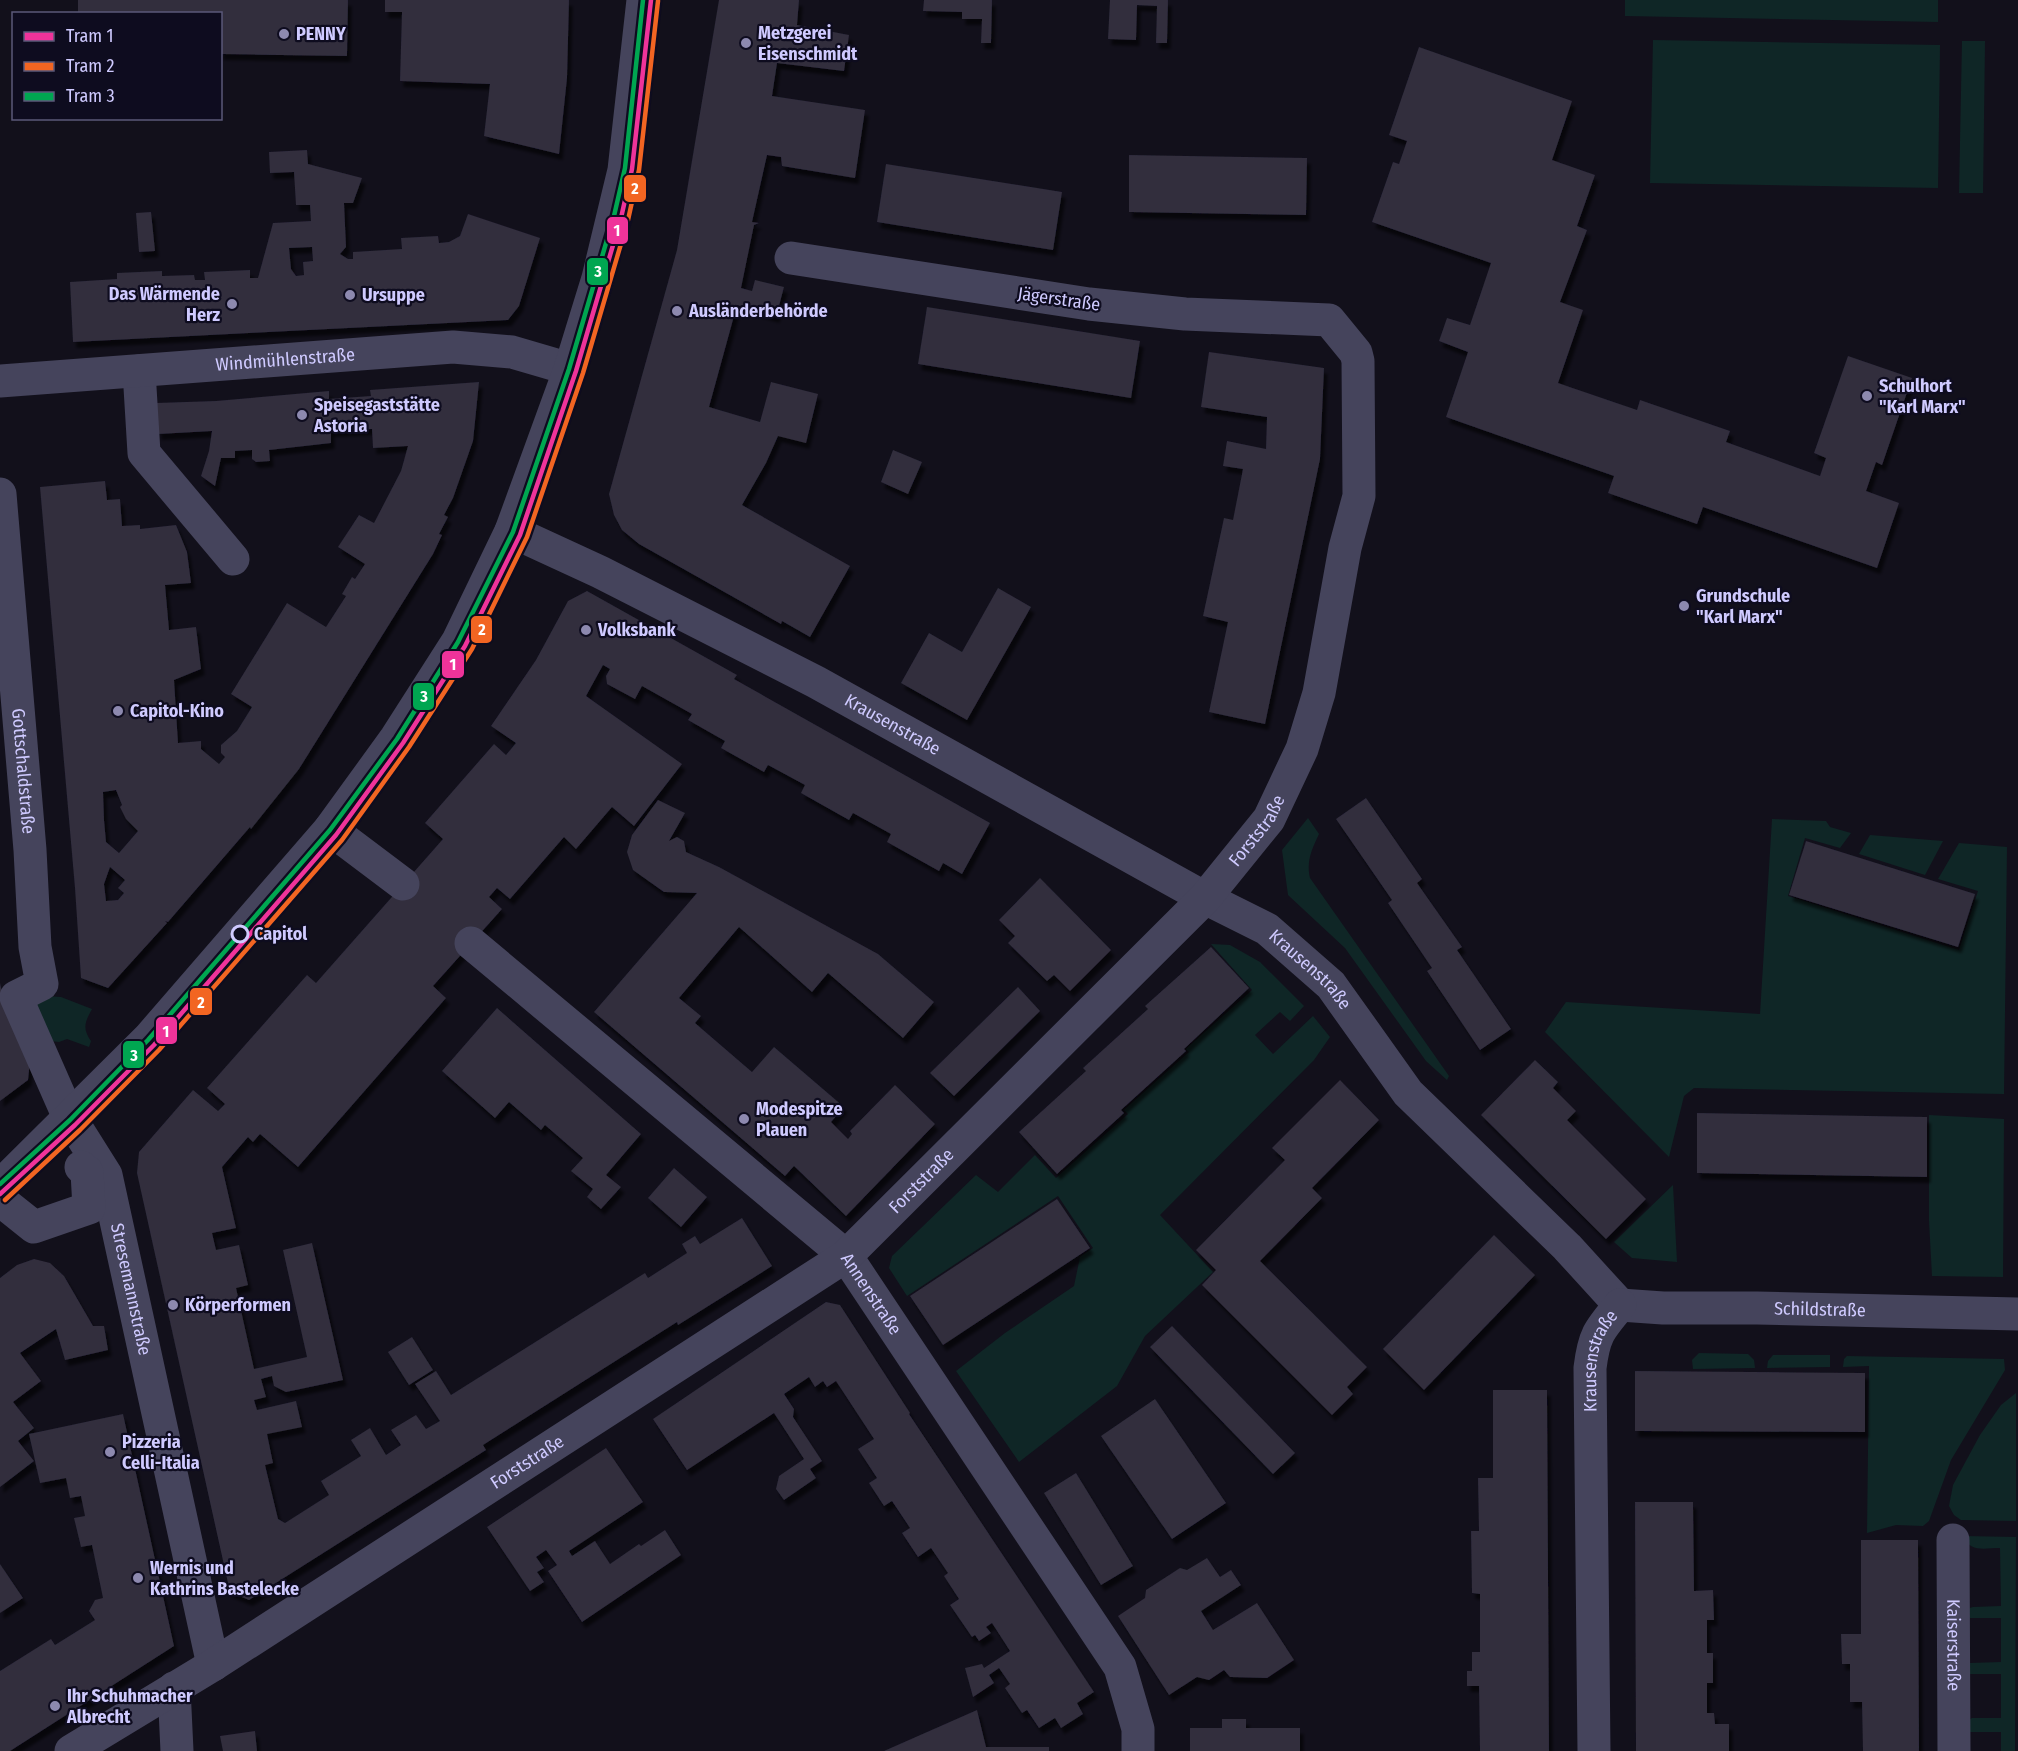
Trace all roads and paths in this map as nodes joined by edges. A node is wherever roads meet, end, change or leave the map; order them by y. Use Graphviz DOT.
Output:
graph roads {
  1 [pos="643,0"];
  2 [pos="791,258"];
  3 [pos="1329,320"];
  4 [pos="570,369"];
  5 [pos="139,371"];
  6 [pos="0,381"];
  7 [pos="0,494"];
  8 [pos="511,531"];
  9 [pos="233,559"];
  10 [pos="4,594"];
  11 [pos="330,829"];
  12 [pos="403,884"];
  13 [pos="1205,898"];
  14 [pos="471,943"];
  15 [pos="35,948"];
  16 [pos="71,1117"];
  17 [pos="27,1159"];
  18 [pos="0,1186"];
  19 [pos="0,1200"];
  20 [pos="846,1256"];
  21 [pos="1620,1305"];
  22 [pos="2018,1314"];
  23 [pos="1953,1540"];
  24 [pos="213,1665"];
  25 [pos="174,1688"];
  26 [pos="71,1751"];
  27 [pos="177,1751"];
  28 [pos="1138,1751"];
  29 [pos="1594,1751"];
  30 [pos="1954,1751"];
  1 -- 4 [label="street"];
  2 -- 3 [label="street, Jägerstraße"];
  3 -- 13 [label="street, Forststraße"];
  4 -- 5 [label="street, Windmühlenstraße"];
  4 -- 8 [label="street"];
  5 -- 6 [label="street, Windmühlenstraße"];
  5 -- 9 [label="street"];
  7 -- 10 [label="street, Gottschaldstraße"];
  8 -- 11 [label="street"];
  8 -- 13 [label="street, Krausenstraße"];
  10 -- 15 [label="street, Gottschaldstraße"];
  11 -- 12 [label="street"];
  11 -- 16 [label="street"];
  13 -- 20 [label="street, Forststraße"];
  13 -- 21 [label="street, Krausenstraße"];
  14 -- 20 [label="street, Annenstraße"];
  15 -- 16 [label="street, Stresemannstraße"];
  16 -- 17 [label="street"];
  16 -- 24 [label="street, Stresemannstraße"];
  17 -- 18 [label="street"];
  17 -- 19 [label="street"];
  20 -- 24 [label="street, Forststraße"];
  20 -- 28 [label="street, Annenstraße"];
  21 -- 22 [label="street, Schildstraße"];
  21 -- 29 [label="street, Krausenstraße"];
  23 -- 30 [label="street, Kaiserstraße"];
  24 -- 25 [label="street, Forststraße"];
  25 -- 26 [label="street, Forststraße"];
  25 -- 27 [label="street"];
}
